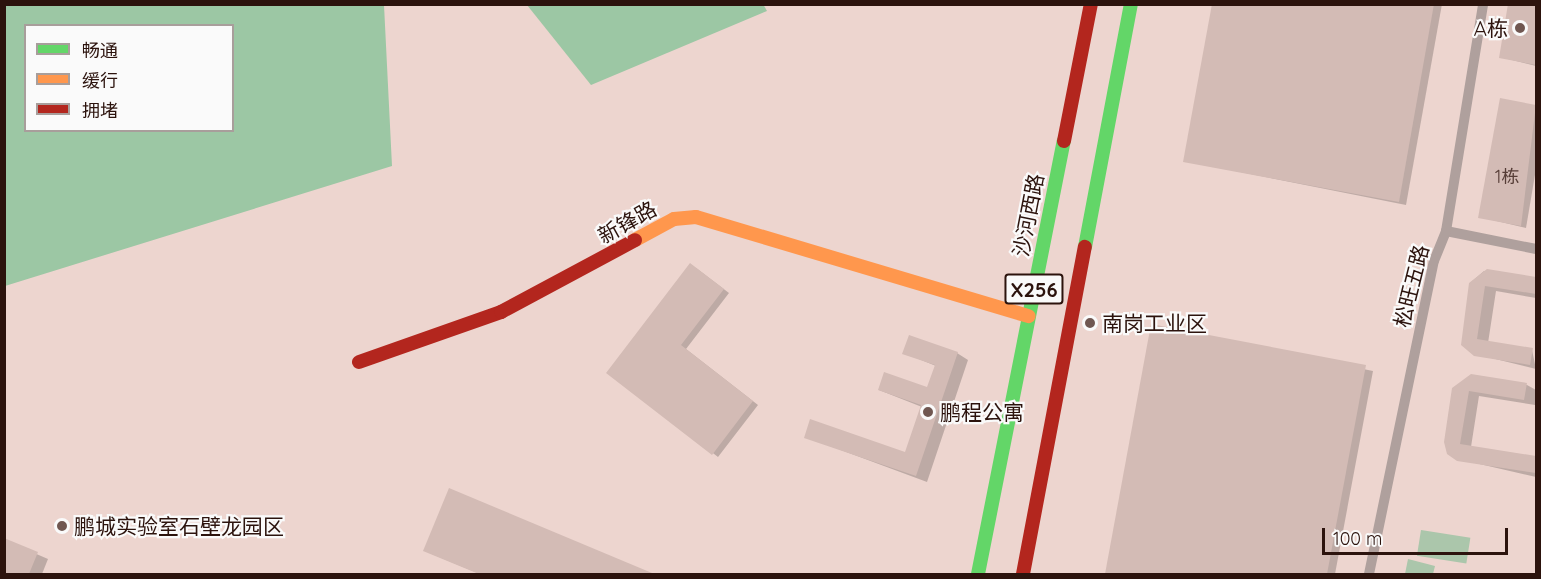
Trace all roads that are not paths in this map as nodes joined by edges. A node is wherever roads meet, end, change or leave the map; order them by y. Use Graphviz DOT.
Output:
graph roads {
  1 [pos="1091,4"];
  2 [pos="1131,4"];
  3 [pos="1483,4"];
  4 [pos="1446,231"];
  5 [pos="1536,249"];
  6 [pos="1029,316"];
  7 [pos="359,362"];
  8 [pos="978,574"];
  9 [pos="1023,574"];
  10 [pos="1369,574"];
  1 -- 6 [label="main road, 沙河西路 / X256"];
  2 -- 9 [label="main road, X256"];
  3 -- 4 [label="street, 松旺五路"];
  4 -- 5 [label="street"];
  4 -- 10 [label="street, 松旺五路"];
  6 -- 7 [label="main road, 新锋路"];
  6 -- 8 [label="main road, 沙河西路 / X256"];
}
